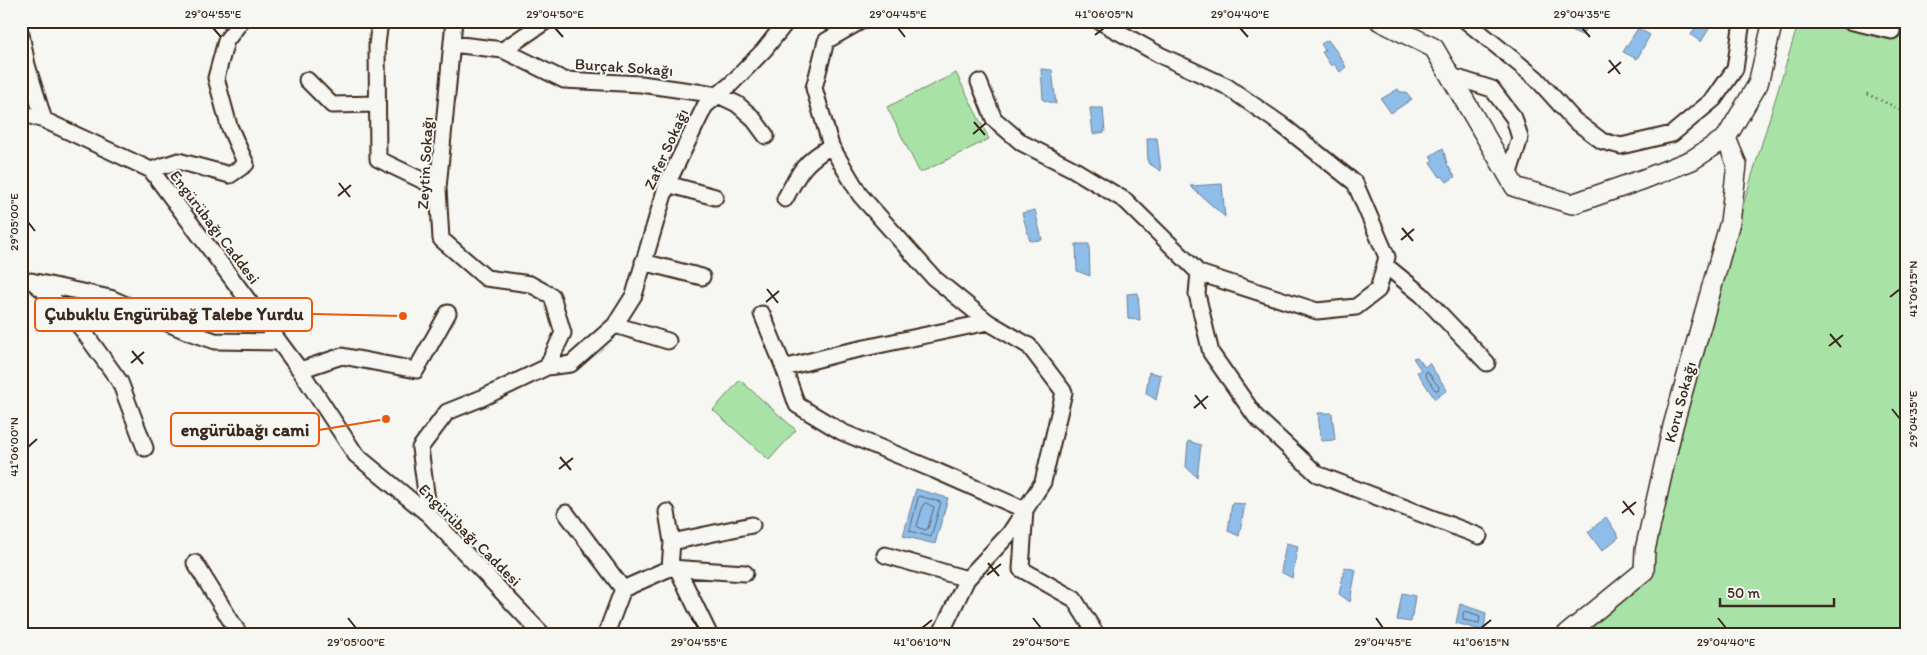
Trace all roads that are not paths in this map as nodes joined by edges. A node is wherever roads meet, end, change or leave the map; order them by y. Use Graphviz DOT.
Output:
graph roads {
  1 [pos="242,21"];
  2 [pos="380,21"];
  3 [pos="454,21"];
  4 [pos="546,21"];
  5 [pos="787,21"];
  6 [pos="861,21"];
  7 [pos="1099,21"];
  8 [pos="1380,21"];
  9 [pos="1466,21"];
  10 [pos="1742,21"];
  11 [pos="1773,21"];
  12 [pos="1850,21"];
  13 [pos="1892,31"];
  14 [pos="21,34"];
  15 [pos="452,44"];
  16 [pos="503,50"];
  17 [pos="1451,76"];
  18 [pos="307,80"];
  19 [pos="979,82"];
  20 [pos="718,95"];
  21 [pos="377,104"];
  22 [pos="21,113"];
  23 [pos="44,120"];
  24 [pos="766,136"];
  25 [pos="1726,138"];
  26 [pos="831,146"];
  27 [pos="151,170"];
  28 [pos="1508,176"];
  29 [pos="667,184"];
  30 [pos="438,188"];
  31 [pos="716,197"];
  32 [pos="785,199"];
  33 [pos="643,262"];
  34 [pos="1385,266"];
  35 [pos="1199,273"];
  36 [pos="702,277"];
  37 [pos="26,279"];
  38 [pos="448,313"];
  39 [pos="762,314"];
  40 [pos="988,322"];
  41 [pos="615,325"];
  42 [pos="668,341"];
  43 [pos="279,342"];
  44 [pos="1488,362"];
  45 [pos="547,367"];
  46 [pos="784,368"];
  47 [pos="300,370"];
  48 [pos="145,448"];
  49 [pos="1025,510"];
  50 [pos="667,512"];
  51 [pos="566,513"];
  52 [pos="429,515"];
  53 [pos="752,525"];
  54 [pos="1479,536"];
  55 [pos="672,542"];
  56 [pos="885,555"];
  57 [pos="195,563"];
  58 [pos="674,568"];
  59 [pos="745,573"];
  60 [pos="967,579"];
  61 [pos="623,589"];
  62 [pos="239,634"];
  63 [pos="542,634"];
  64 [pos="606,634"];
  65 [pos="710,634"];
  66 [pos="942,634"];
  67 [pos="1096,634"];
  68 [pos="1567,634"];
  1 -- 27 [label="street"];
  2 -- 21 [label="street"];
  3 -- 15 [label="street, Zeytin Sokağı"];
  4 -- 16 [label="street"];
  5 -- 20 [label="street, Zafer Sokağı"];
  6 -- 26 [label="street"];
  7 -- 34 [label="street"];
  8 -- 17 [label="street"];
  9 -- 10 [label="street"];
  11 -- 25 [label="street"];
  12 -- 13 [label="street"];
  14 -- 23 [label="street"];
  15 -- 16 [label="street"];
  15 -- 30 [label="street, Zeytin Sokağı"];
  16 -- 20 [label="street, Burçak Sokağı"];
  17 -- 28 [label="street"];
  17 -- 28 [label="street"];
  18 -- 21 [label="street"];
  19 -- 35 [label="street"];
  20 -- 24 [label="street, Burçak Sokağı"];
  20 -- 29 [label="street, Zafer Sokağı"];
  21 -- 30 [label="street"];
  22 -- 23 [label="street, Engürübağı Caddesi"];
  23 -- 27 [label="street, Engürübağı Caddesi"];
  25 -- 28 [label="street"];
  25 -- 68 [label="street, Koru Sokağı"];
  26 -- 32 [label="street"];
  26 -- 40 [label="street"];
  27 -- 43 [label="street, Engürübağı Caddesi"];
  29 -- 31 [label="street"];
  29 -- 33 [label="street, Zafer Sokağı"];
  30 -- 45 [label="street, Zeytin Sokağı"];
  33 -- 36 [label="street"];
  33 -- 41 [label="street, Zafer Sokağı"];
  34 -- 35 [label="street"];
  34 -- 44 [label="street"];
  35 -- 54 [label="street"];
  37 -- 43 [label="street"];
  37 -- 48 [label="street"];
  38 -- 47 [label="street"];
  39 -- 46 [label="street"];
  40 -- 46 [label="street"];
  40 -- 49 [label="street"];
  41 -- 42 [label="street"];
  41 -- 45 [label="street, Zafer Sokağı"];
  43 -- 47 [label="street, Engürübağı Caddesi"];
  45 -- 52 [label="street"];
  46 -- 49 [label="street"];
  47 -- 52 [label="street, Engürübağı Caddesi"];
  49 -- 60 [label="street"];
  49 -- 67 [label="street"];
  50 -- 55 [label="street"];
  51 -- 61 [label="street"];
  52 -- 63 [label="street, Engürübağı Caddesi"];
  53 -- 55 [label="street"];
  55 -- 58 [label="street"];
  56 -- 60 [label="street"];
  57 -- 62 [label="street"];
  58 -- 59 [label="street"];
  58 -- 61 [label="street"];
  58 -- 65 [label="street"];
  60 -- 66 [label="street"];
  61 -- 64 [label="street"];
}
